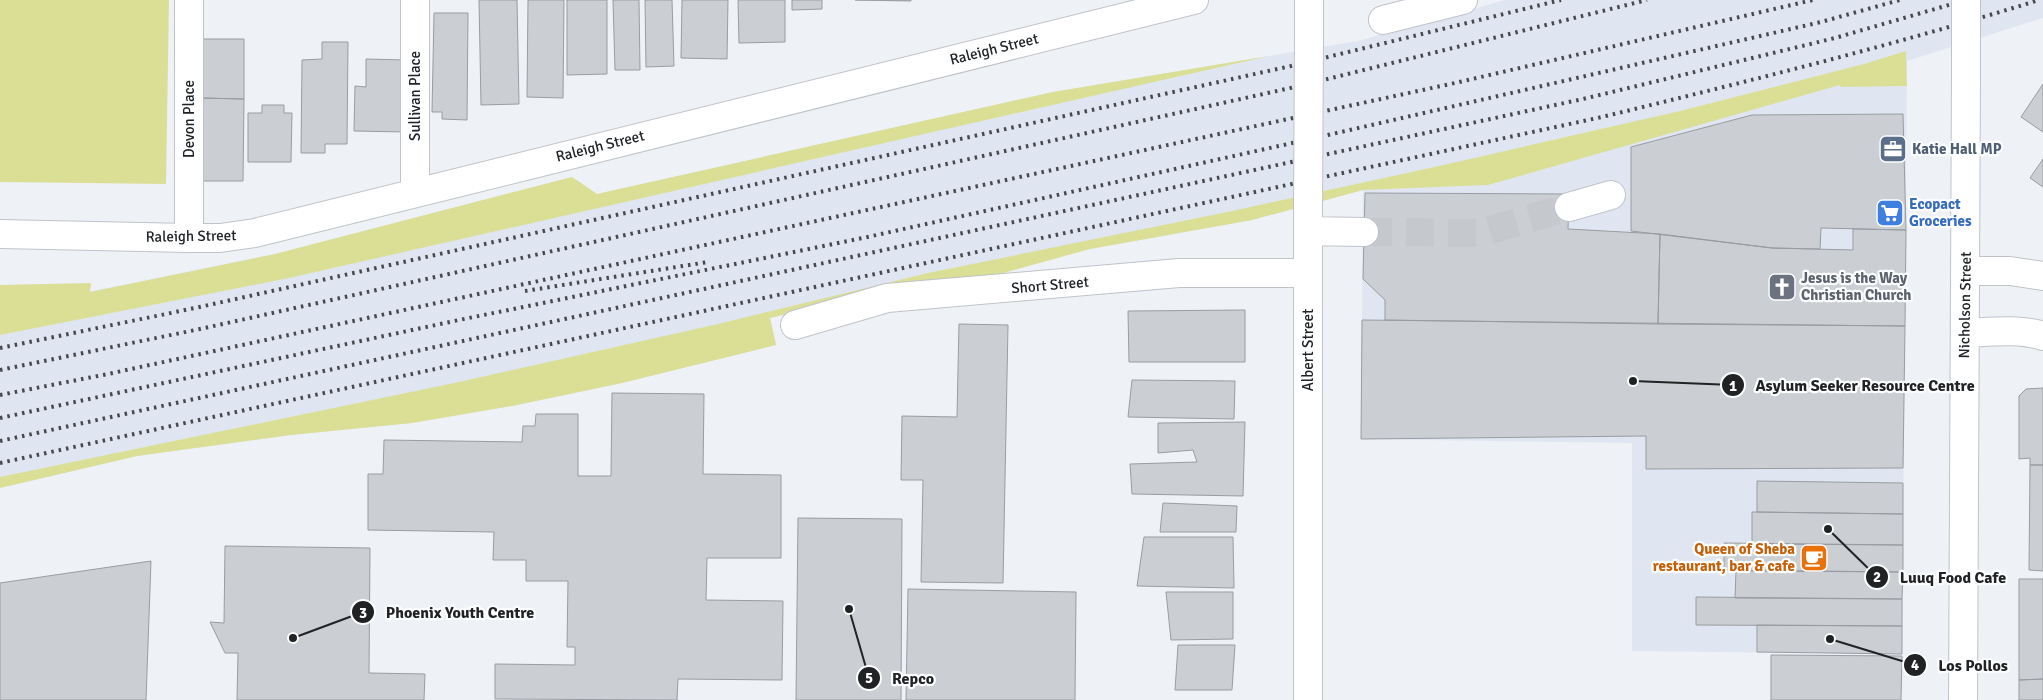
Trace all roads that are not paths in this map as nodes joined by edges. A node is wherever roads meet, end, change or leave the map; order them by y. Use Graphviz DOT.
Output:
graph roads {
  1 [pos="189,0"];
  2 [pos="415,0"];
  3 [pos="1194,0"];
  4 [pos="1310,0"];
  5 [pos="1463,0"];
  6 [pos="1966,0"];
  7 [pos="1383,20"];
  8 [pos="415,192"];
  9 [pos="1611,195"];
  10 [pos="1569,207"];
  11 [pos="1308,219"];
  12 [pos="1364,232"];
  13 [pos="0,234"];
  14 [pos="189,238"];
  15 [pos="1966,271"];
  16 [pos="1308,273"];
  17 [pos="2043,276"];
  18 [pos="795,324"];
  19 [pos="1965,333"];
  20 [pos="2043,336"];
  21 [pos="1308,700"];
  22 [pos="1963,700"];
  1 -- 14 [label="street, Devon Place"];
  2 -- 8 [label="street, Sullivan Place"];
  3 -- 8 [label="street, Raleigh Street"];
  4 -- 11 [label="street, Albert Street, bridge"];
  5 -- 7 [label="street"];
  6 -- 15 [label="street, Nicholson Street, bridge"];
  8 -- 14 [label="street, Raleigh Street"];
  9 -- 10 [label="street"];
  11 -- 12 [label="street"];
  11 -- 16 [label="street, Albert Street"];
  13 -- 14 [label="street, Raleigh Street"];
  15 -- 17 [label="street"];
  15 -- 19 [label="street, Nicholson Street"];
  16 -- 18 [label="street, Short Street"];
  16 -- 21 [label="street, Albert Street"];
  19 -- 20 [label="street"];
  19 -- 22 [label="street, Nicholson Street"];
}
